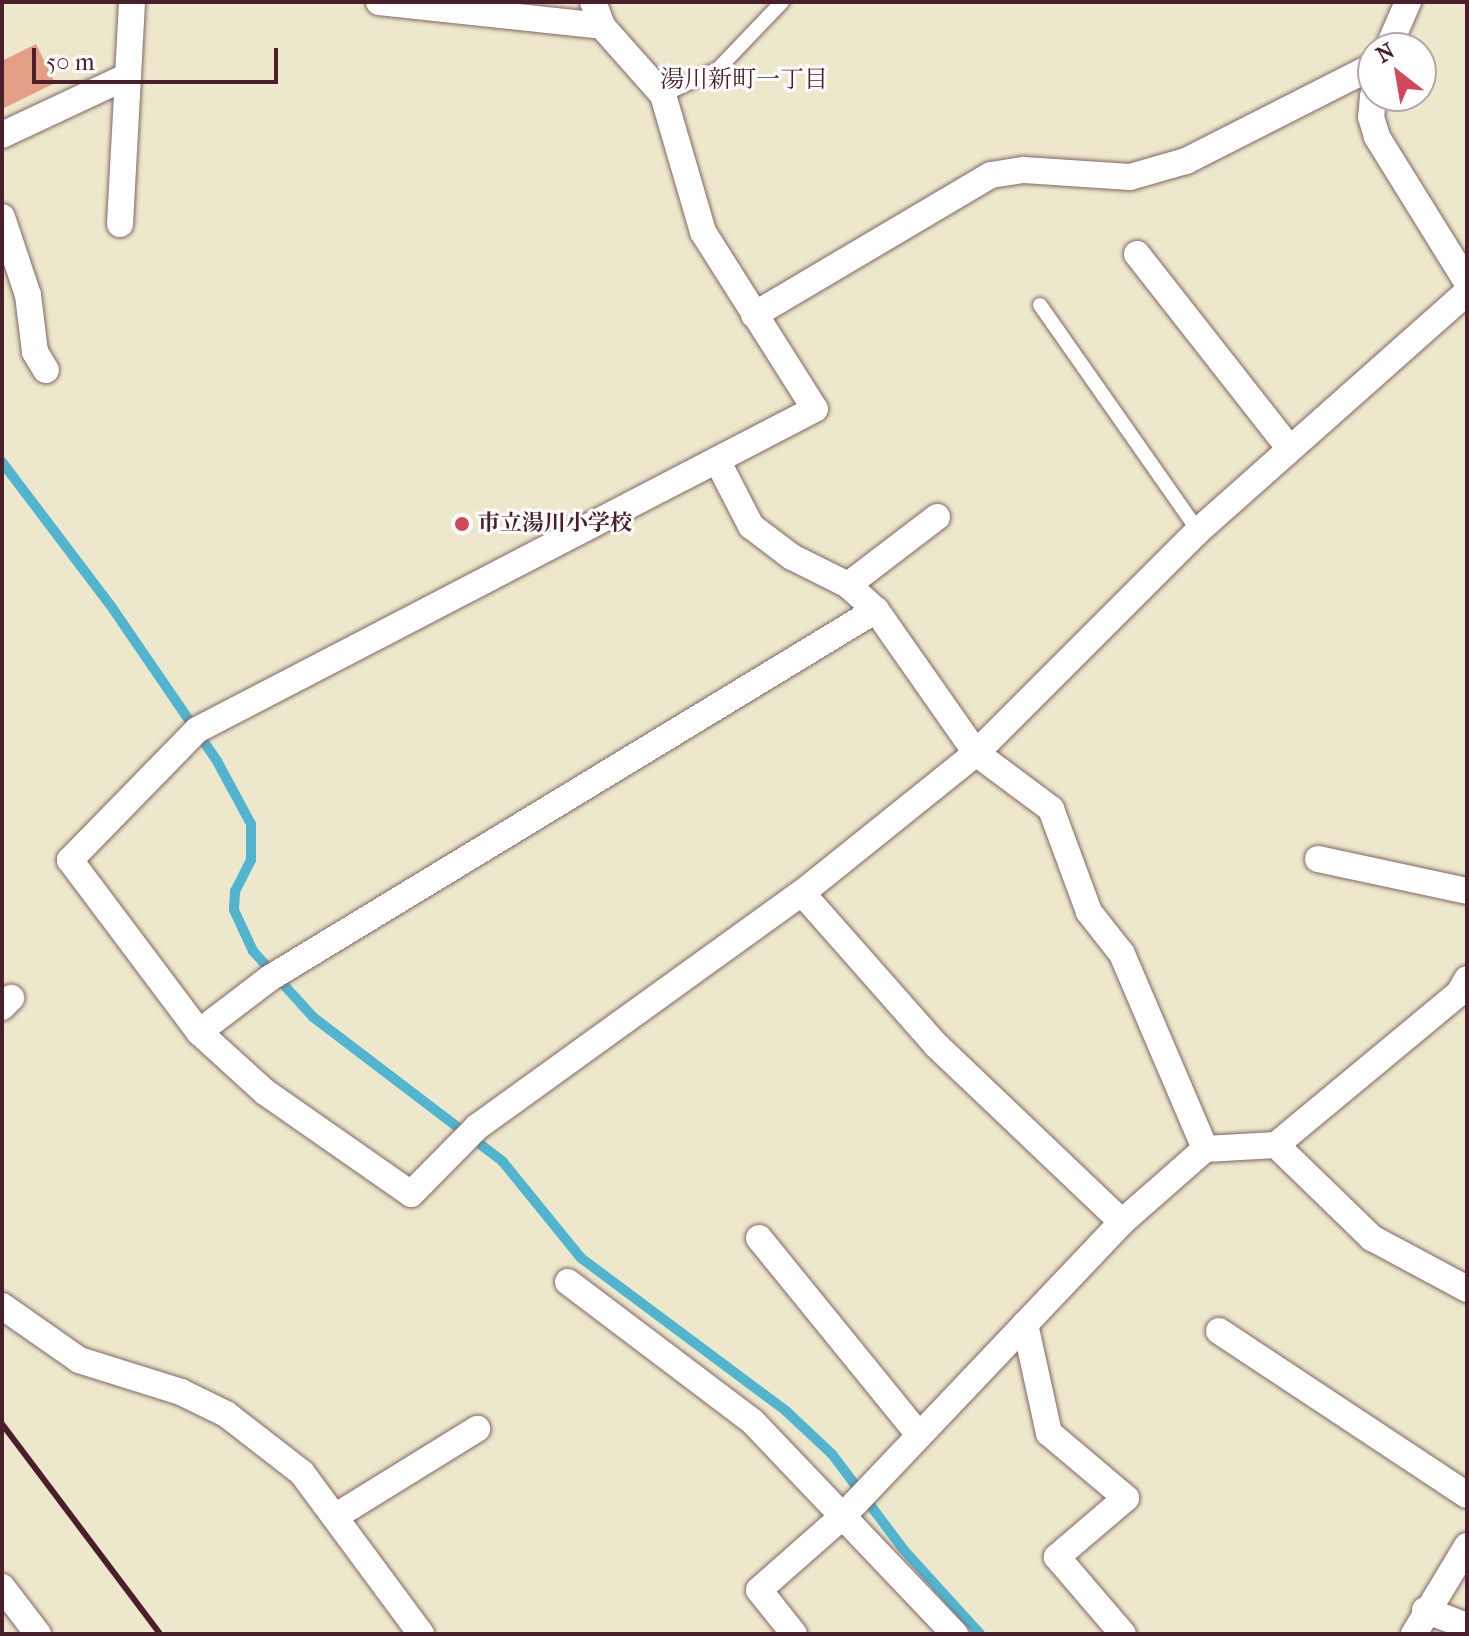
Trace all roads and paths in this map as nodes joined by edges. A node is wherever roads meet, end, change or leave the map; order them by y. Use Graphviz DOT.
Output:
graph roads {
  1 [pos="132,2"];
  2 [pos="379,2"];
  3 [pos="782,2"];
  4 [pos="1408,2"];
  5 [pos="597,14"];
  6 [pos="1395,32"];
  7 [pos="1357,74"];
  8 [pos="128,76"];
  9 [pos="663,95"];
  10 [pos="1371,112"];
  11 [pos="2,135"];
  12 [pos="2,217"];
  13 [pos="120,224"];
  14 [pos="1137,254"];
  15 [pos="1467,282"];
  16 [pos="1467,292"];
  17 [pos="1040,305"];
  18 [pos="754,315"];
  19 [pos="46,370"];
  20 [pos="1289,448"];
  21 [pos="718,462"];
  22 [pos="937,517"];
  23 [pos="1198,531"];
  24 [pos="848,585"];
  25 [pos="876,610"];
  26 [pos="976,753"];
  27 [pos="1318,859"];
  28 [pos="1467,891"];
  29 [pos="802,893"];
  30 [pos="1467,979"];
  31 [pos="199,1032"];
  32 [pos="1276,1145"];
  33 [pos="1205,1149"];
  34 [pos="1122,1222"];
  35 [pos="759,1238"];
  36 [pos="568,1282"];
  37 [pos="1467,1289"];
  38 [pos="2,1306"];
  39 [pos="1025,1324"];
  40 [pos="1219,1331"];
  41 [pos="477,1429"];
  42 [pos="919,1435"];
  43 [pos="1467,1495"];
  44 [pos="844,1515"];
  45 [pos="336,1516"];
  46 [pos="1467,1546"];
  47 [pos="2,1587"];
  48 [pos="1420,1622"];
  49 [pos="1467,1626"];
  50 [pos="38,1634"];
  51 [pos="421,1634"];
  52 [pos="794,1634"];
  53 [pos="955,1634"];
  54 [pos="1123,1634"];
  1 -- 8 [label="street"];
  2 -- 5 [label="street"];
  3 -- 9 [label="lane"];
  4 -- 6 [label="street"];
  5 -- 9 [label="street"];
  7 -- 18 [label="street"];
  8 -- 11 [label="street"];
  8 -- 13 [label="street"];
  9 -- 18 [label="street"];
  10 -- 15 [label="street"];
  12 -- 19 [label="street"];
  14 -- 20 [label="street"];
  16 -- 20 [label="street"];
  17 -- 23 [label="lane"];
  18 -- 21 [label="street"];
  20 -- 23 [label="street"];
  21 -- 24 [label="street"];
  21 -- 31 [label="street"];
  22 -- 24 [label="street"];
  23 -- 26 [label="street"];
  24 -- 25 [label="street"];
  25 -- 26 [label="street"];
  25 -- 31 [label="street"];
  26 -- 29 [label="street"];
  26 -- 33 [label="street"];
  27 -- 28 [label="street"];
  29 -- 31 [label="street"];
  29 -- 34 [label="street"];
  30 -- 32 [label="street"];
  32 -- 33 [label="street"];
  32 -- 37 [label="street"];
  33 -- 34 [label="street"];
  34 -- 39 [label="street"];
  35 -- 42 [label="street"];
  36 -- 44 [label="street"];
  38 -- 45 [label="street"];
  39 -- 42 [label="street"];
  39 -- 54 [label="street"];
  40 -- 43 [label="street"];
  41 -- 45 [label="street"];
  42 -- 44 [label="street"];
  44 -- 52 [label="street"];
  44 -- 53 [label="street"];
  45 -- 51 [label="street"];
  46 -- 48 [label="street"];
  47 -- 50 [label="street"];
  48 -- 49 [label="street"];
}
